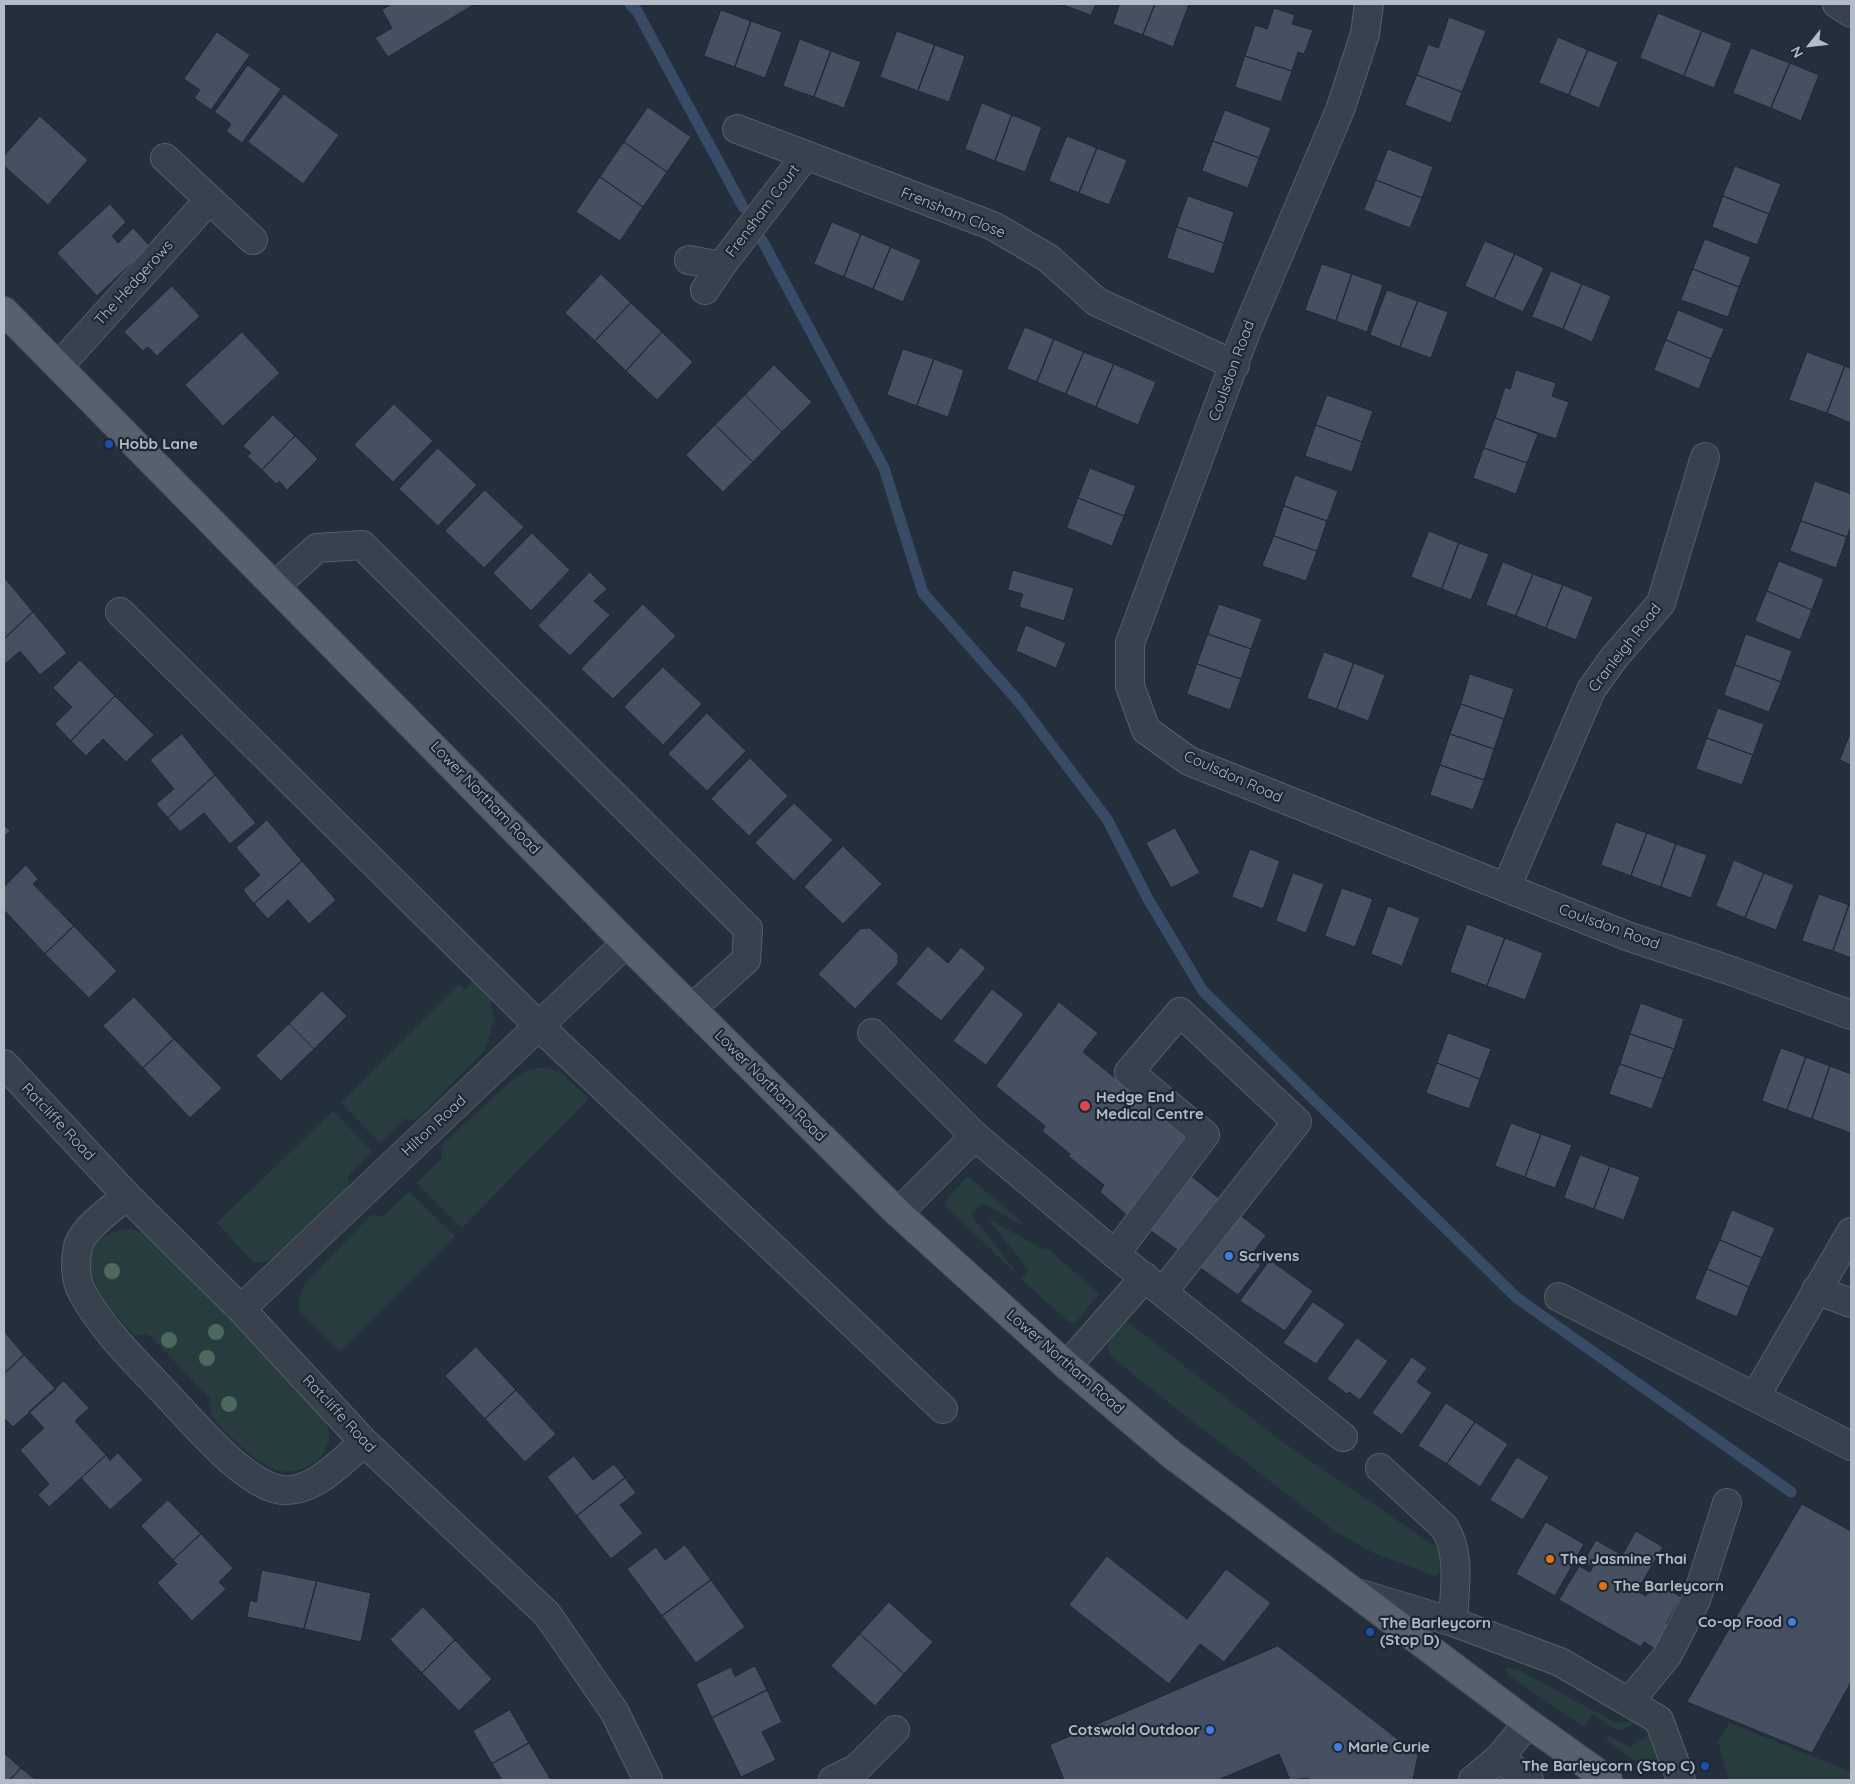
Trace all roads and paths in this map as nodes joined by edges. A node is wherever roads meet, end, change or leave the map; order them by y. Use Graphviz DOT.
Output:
graph roads {
  1 [pos="1369,4"];
  2 [pos="1837,4"];
  3 [pos="1851,13"];
  4 [pos="737,129"];
  5 [pos="806,155"];
  6 [pos="165,158"];
  7 [pos="209,200"];
  8 [pos="253,240"];
  9 [pos="689,260"];
  10 [pos="721,266"];
  11 [pos="705,290"];
  12 [pos="4,311"];
  13 [pos="1235,365"];
  14 [pos="59,366"];
  15 [pos="1705,457"];
  16 [pos="276,585"];
  17 [pos="120,612"];
  18 [pos="1506,888"];
  19 [pos="626,943"];
  20 [pos="692,1008"];
  21 [pos="1851,1015"];
  22 [pos="540,1027"];
  23 [pos="872,1033"];
  24 [pos="4,1064"];
  25 [pos="975,1136"];
  26 [pos="127,1196"];
  27 [pos="898,1213"];
  28 [pos="1850,1233"];
  29 [pos="1115,1254"];
  30 [pos="1154,1284"];
  31 [pos="1816,1290"];
  32 [pos="1559,1296"];
  33 [pos="1851,1303"];
  34 [pos="242,1308"];
  35 [pos="1067,1366"];
  36 [pos="1755,1397"];
  37 [pos="943,1409"];
  38 [pos="1343,1437"];
  39 [pos="364,1442"];
  40 [pos="1851,1446"];
  41 [pos="1380,1468"];
  42 [pos="1727,1504"];
  43 [pos="1356,1593"];
  44 [pos="1453,1622"];
  45 [pos="1629,1702"];
  46 [pos="1528,1723"];
  47 [pos="895,1730"];
  48 [pos="1498,1758"];
  49 [pos="648,1780"];
  50 [pos="833,1780"];
  51 [pos="1473,1780"];
  52 [pos="1528,1780"];
  53 [pos="1608,1780"];
  54 [pos="1681,1780"];
  1 -- 13 [label="street, Coulsdon Road"];
  2 -- 3 [label="street"];
  4 -- 5 [label="street, Frensham Close"];
  5 -- 10 [label="street, Frensham Court"];
  5 -- 13 [label="street, Frensham Close"];
  6 -- 7 [label="street"];
  7 -- 8 [label="street"];
  7 -- 14 [label="street, The Hedgerows"];
  9 -- 10 [label="street, Frensham Court"];
  10 -- 11 [label="street, Frensham Court"];
  12 -- 14 [label="main road, Lower Northam Road"];
  13 -- 18 [label="street, Coulsdon Road"];
  14 -- 16 [label="main road, Lower Northam Road"];
  15 -- 18 [label="street, Cranleigh Road"];
  16 -- 19 [label="main road, Lower Northam Road"];
  16 -- 20 [label="street"];
  17 -- 22 [label="street"];
  18 -- 21 [label="street, Coulsdon Road"];
  19 -- 20 [label="main road, Lower Northam Road"];
  19 -- 22 [label="street, Hilton Road"];
  20 -- 27 [label="main road, Lower Northam Road"];
  22 -- 34 [label="street, Hilton Road"];
  22 -- 37 [label="street"];
  23 -- 25 [label="street"];
  24 -- 26 [label="street, Ratcliffe Road"];
  25 -- 27 [label="street"];
  25 -- 29 [label="street"];
  26 -- 34 [label="street, Ratcliffe Road"];
  26 -- 39 [label="street"];
  27 -- 35 [label="main road, Lower Northam Road"];
  28 -- 31 [label="street"];
  29 -- 30 [label="street"];
  29 -- 30 [label="street"];
  30 -- 35 [label="street"];
  30 -- 38 [label="street"];
  31 -- 33 [label="street"];
  31 -- 36 [label="street"];
  32 -- 36 [label="street"];
  34 -- 39 [label="street, Ratcliffe Road"];
  35 -- 43 [label="main road, Lower Northam Road"];
  36 -- 40 [label="street"];
  39 -- 49 [label="street, Ratcliffe Road"];
  41 -- 44 [label="street"];
  42 -- 45 [label="street"];
  43 -- 44 [label="street"];
  43 -- 46 [label="main road, Lower Northam Road"];
  44 -- 45 [label="street"];
  45 -- 54 [label="street"];
  46 -- 48 [label="street"];
  46 -- 53 [label="main road, Lower Northam Road"];
  47 -- 50 [label="street"];
  48 -- 51 [label="street"];
  48 -- 52 [label="street"];
}
